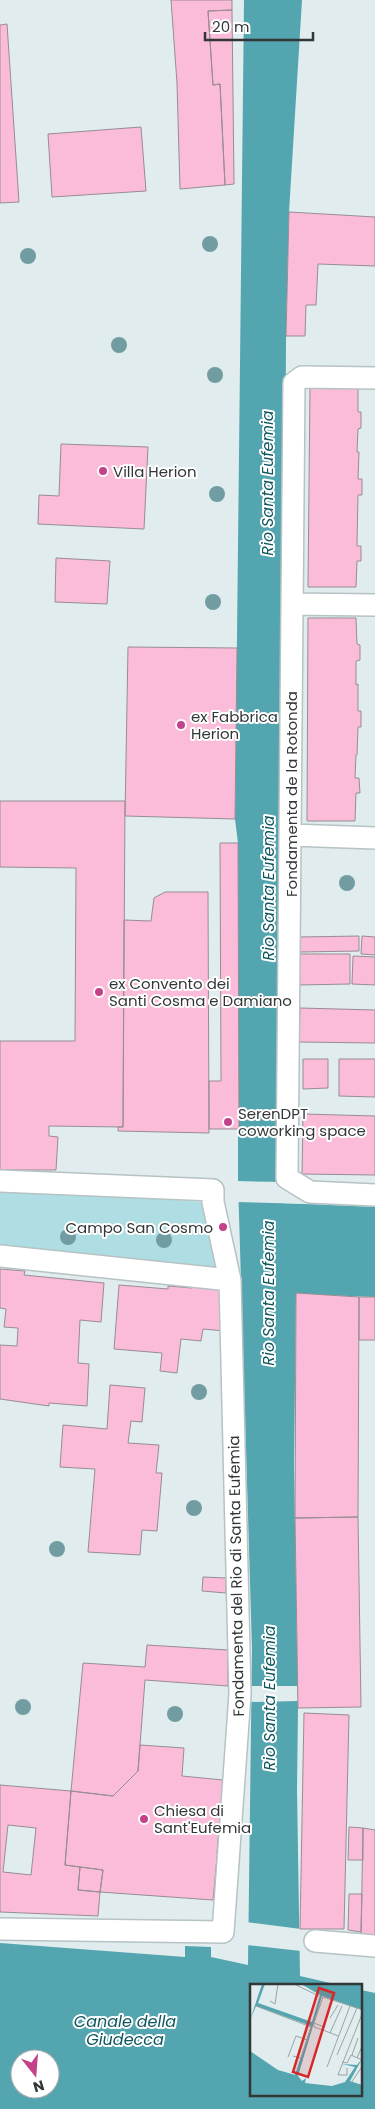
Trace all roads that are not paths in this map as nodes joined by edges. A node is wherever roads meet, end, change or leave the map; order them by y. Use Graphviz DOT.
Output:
graph roads {
  1 [pos="375,378"];
  2 [pos="292,604"];
  3 [pos="375,605"];
  4 [pos="291,835"];
  5 [pos="375,838"];
  6 [pos="0,1181"];
  7 [pos="375,1195"];
  8 [pos="0,1256"];
  9 [pos="230,1280"];
  10 [pos="0,1929"];
  11 [pos="315,1941"];
  12 [pos="375,1946"];
  1 -- 2 [label="street, Fondamenta de la Rotonda"];
  2 -- 3 [label="street"];
  2 -- 4 [label="street, Fondamenta de la Rotonda"];
  4 -- 5 [label="street"];
  4 -- 7 [label="street, Fondamenta de la Rotonda"];
  6 -- 9 [label="street"];
  8 -- 9 [label="street"];
  9 -- 10 [label="street, Fondamenta del Rio di Santa Eufemia"];
  11 -- 12 [label="street"];
}
